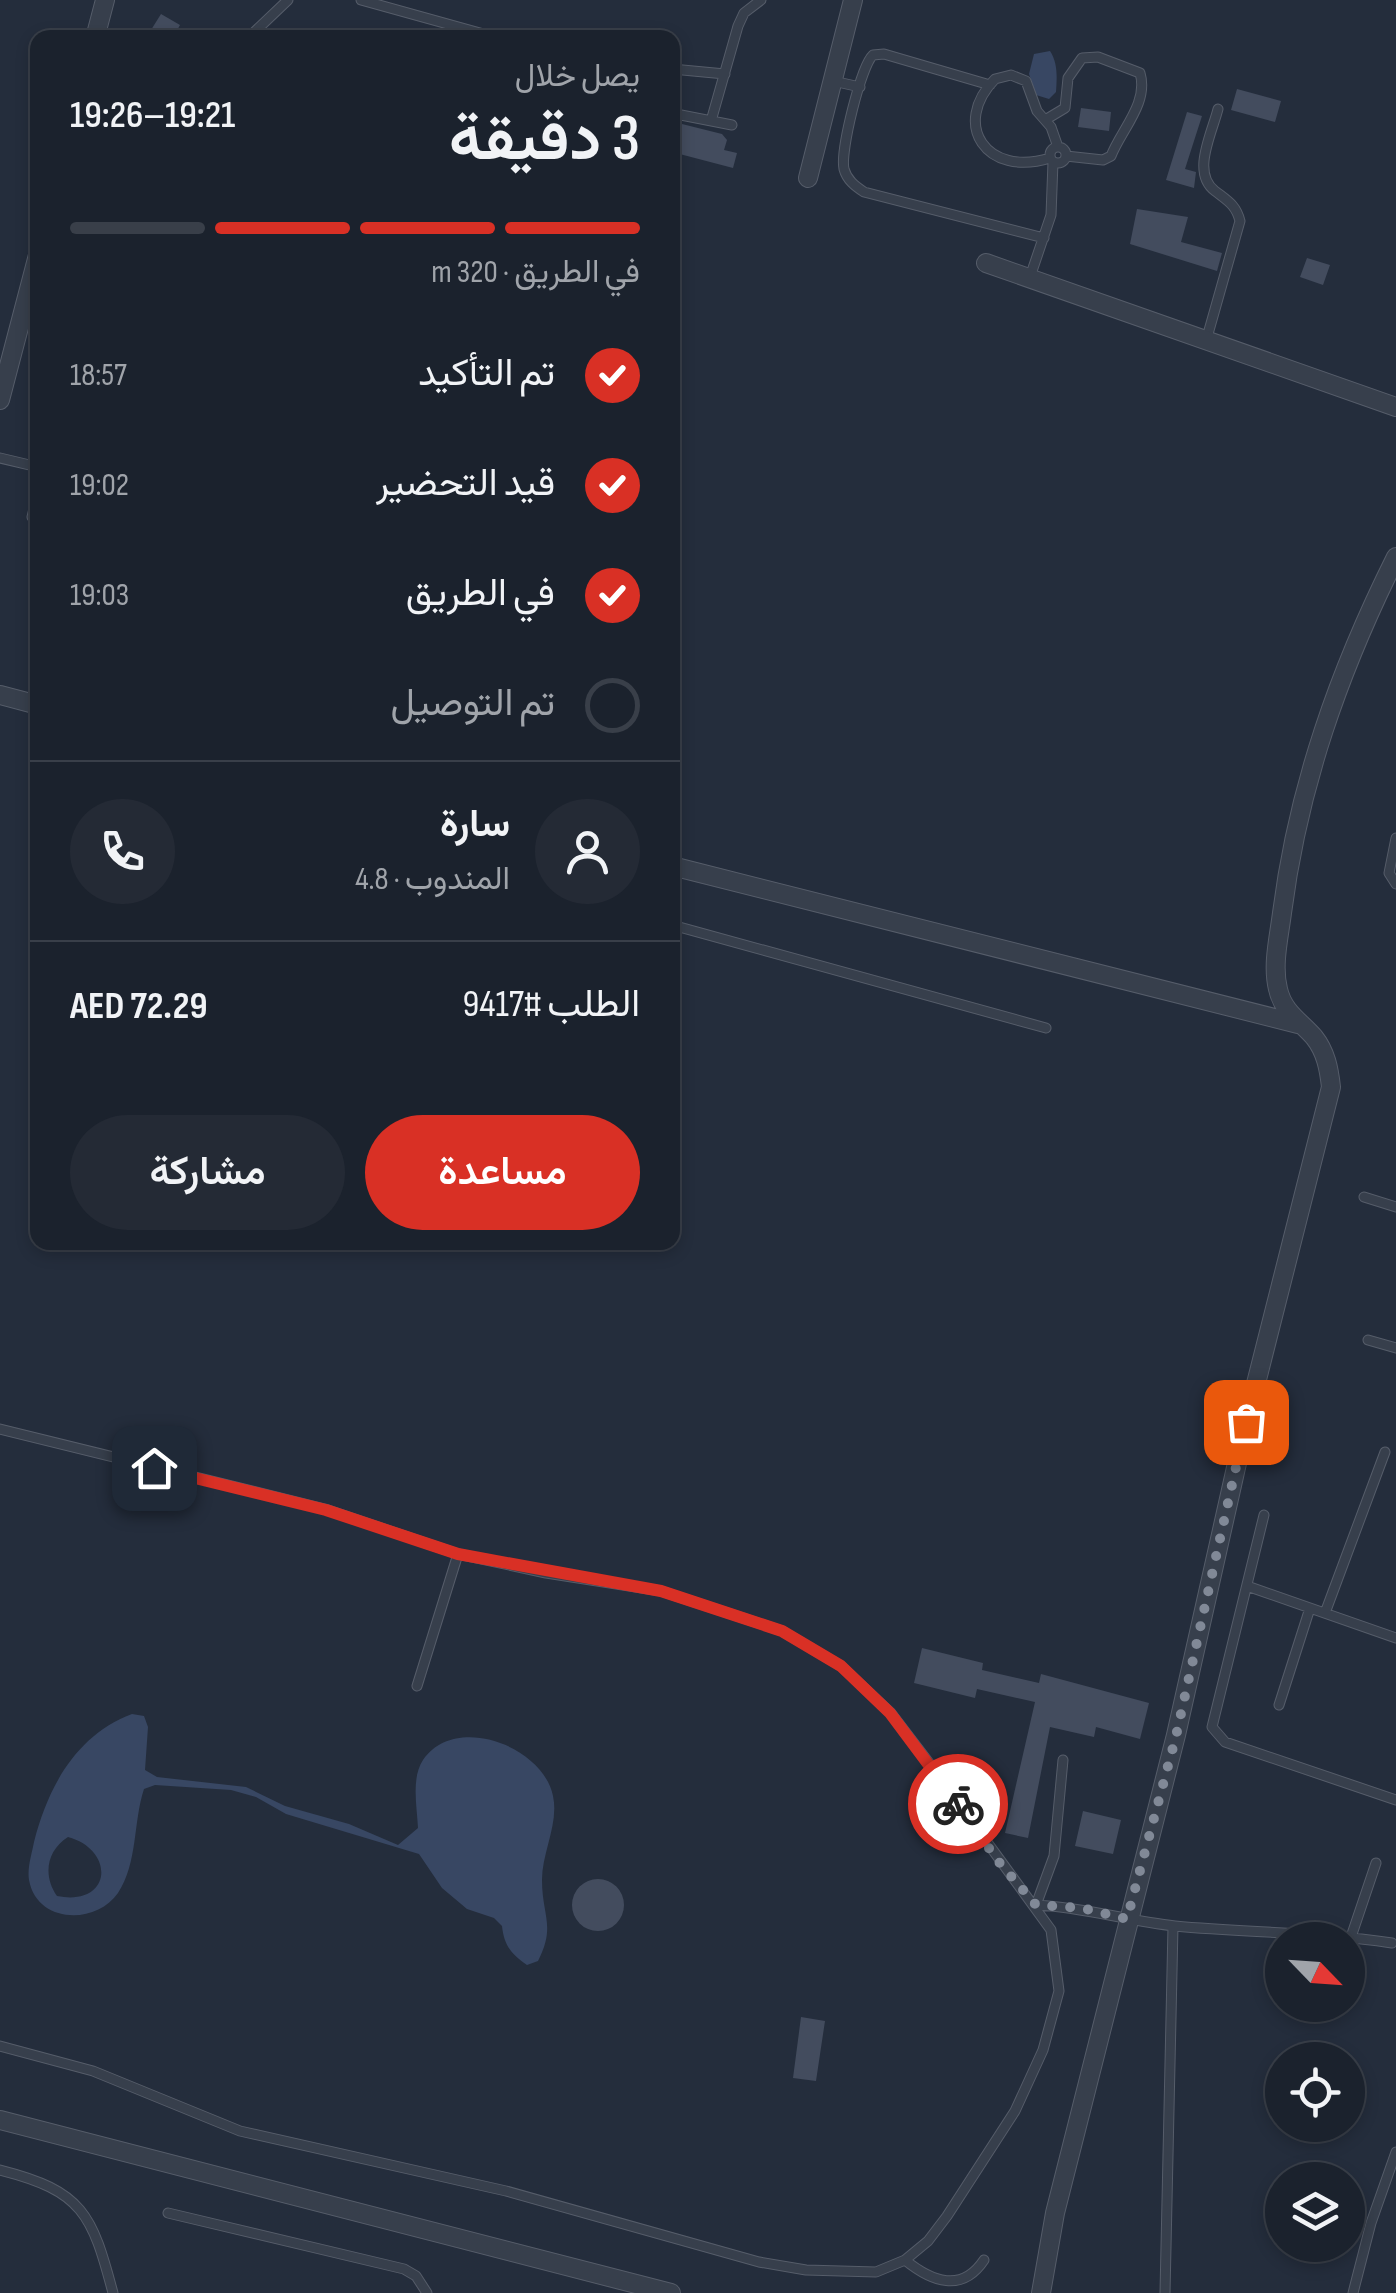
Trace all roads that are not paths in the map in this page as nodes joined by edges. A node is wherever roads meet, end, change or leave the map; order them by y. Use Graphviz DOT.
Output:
graph roads {
  1 [pos="105,0"];
  2 [pos="288,0"];
  3 [pos="360,0"];
  4 [pos="761,0"];
  5 [pos="844,0"];
  6 [pos="853,1"];
  7 [pos="97,30"];
  8 [pos="256,30"];
  9 [pos="469,30"];
  10 [pos="680,70"];
  11 [pos="725,74"];
  12 [pos="833,81"];
  13 [pos="990,85"];
  14 [pos="860,87"];
  15 [pos="1218,109"];
  16 [pos="680,116"];
  17 [pos="1046,120"];
  18 [pos="711,121"];
  19 [pos="732,126"];
  20 [pos="1058,147"];
  21 [pos="1066,156"];
  22 [pos="1051,160"];
  23 [pos="808,178"];
  24 [pos="1044,238"];
  25 [pos="986,263"];
  26 [pos="1029,280"];
  27 [pos="30,285"];
  28 [pos="1206,341"];
  29 [pos="0,400"];
  30 [pos="1396,407"];
  31 [pos="0,458"];
  32 [pos="30,465"];
  33 [pos="1396,557"];
  34 [pos="0,695"];
  35 [pos="30,703"];
  36 [pos="1396,838"];
  37 [pos="680,868"];
  38 [pos="1396,884"];
  39 [pos="680,927"];
  40 [pos="1298,1024"];
  41 [pos="1046,1028"];
  42 [pos="1364,1197"];
  43 [pos="1396,1206"];
  44 [pos="1368,1340"];
  45 [pos="1396,1348"];
  46 [pos="0,1429"];
  47 [pos="1385,1452"];
  48 [pos="1264,1516"];
  49 [pos="458,1554"];
  50 [pos="1247,1586"];
  51 [pos="1310,1608"];
  52 [pos="1324,1613"];
  53 [pos="1396,1638"];
  54 [pos="417,1686"];
  55 [pos="1279,1705"];
  56 [pos="1063,1760"];
  57 [pos="1396,1800"];
  58 [pos="1376,1862"];
  59 [pos="1036,1905"];
  60 [pos="1127,1919"];
  61 [pos="1355,1922"];
  62 [pos="1174,1926"];
  63 [pos="1265,1932"];
  64 [pos="1365,1939"];
  65 [pos="1392,1943"];
  66 [pos="0,2046"];
  67 [pos="0,2120"];
  68 [pos="1396,2152"];
  69 [pos="0,2170"];
  70 [pos="168,2213"];
  71 [pos="905,2260"];
  72 [pos="984,2260"];
  73 [pos="113,2293"];
  74 [pos="427,2293"];
  75 [pos="671,2293"];
  76 [pos="1042,2293"];
  77 [pos="1165,2293"];
  78 [pos="1353,2293"];
  1 -- 7 [label="street"];
  2 -- 8 [label="lane"];
  3 -- 9 [label="lane"];
  4 -- 11 [label="lane"];
  5 -- 6 [label="lane"];
  6 -- 12 [label="street"];
  10 -- 11 [label="lane"];
  11 -- 18 [label="lane"];
  12 -- 14 [label="lane"];
  12 -- 23 [label="street"];
  13 -- 14 [label="lane"];
  13 -- 17 [label="lane"];
  13 -- 22 [label="lane"];
  14 -- 24 [label="lane"];
  15 -- 28 [label="lane"];
  16 -- 18 [label="lane"];
  17 -- 20 [label="lane"];
  17 -- 21 [label="lane"];
  18 -- 19 [label="lane"];
  20 -- 21 [label="lane"];
  20 -- 22 [label="lane"];
  21 -- 22 [label="lane"];
  22 -- 24 [label="lane"];
  24 -- 26 [label="lane"];
  25 -- 26 [label="street"];
  26 -- 28 [label="street"];
  27 -- 29 [label="street"];
  28 -- 30 [label="street"];
  31 -- 32 [label="lane"];
  33 -- 40 [label="street"];
  34 -- 35 [label="street"];
  36 -- 38 [label="lane"];
  37 -- 40 [label="street"];
  39 -- 41 [label="lane"];
  40 -- 60 [label="street"];
  42 -- 43 [label="lane"];
  44 -- 45 [label="lane"];
  46 -- 49 [label="lane"];
  47 -- 52 [label="lane"];
  48 -- 50 [label="lane"];
  49 -- 54 [label="lane"];
  49 -- 59 [label="lane"];
  50 -- 51 [label="lane"];
  50 -- 57 [label="lane"];
  51 -- 52 [label="lane"];
  51 -- 55 [label="lane"];
  52 -- 53 [label="lane"];
  56 -- 59 [label="lane"];
  58 -- 61 [label="lane"];
  59 -- 60 [label="lane"];
  59 -- 71 [label="lane"];
  60 -- 62 [label="lane"];
  60 -- 76 [label="street"];
  62 -- 63 [label="lane"];
  62 -- 77 [label="lane"];
  64 -- 65 [label="lane"];
  66 -- 71 [label="lane"];
  67 -- 75 [label="street"];
  68 -- 78 [label="lane"];
  69 -- 73 [label="lane"];
  70 -- 74 [label="lane"];
  71 -- 72 [label="lane"];
}
